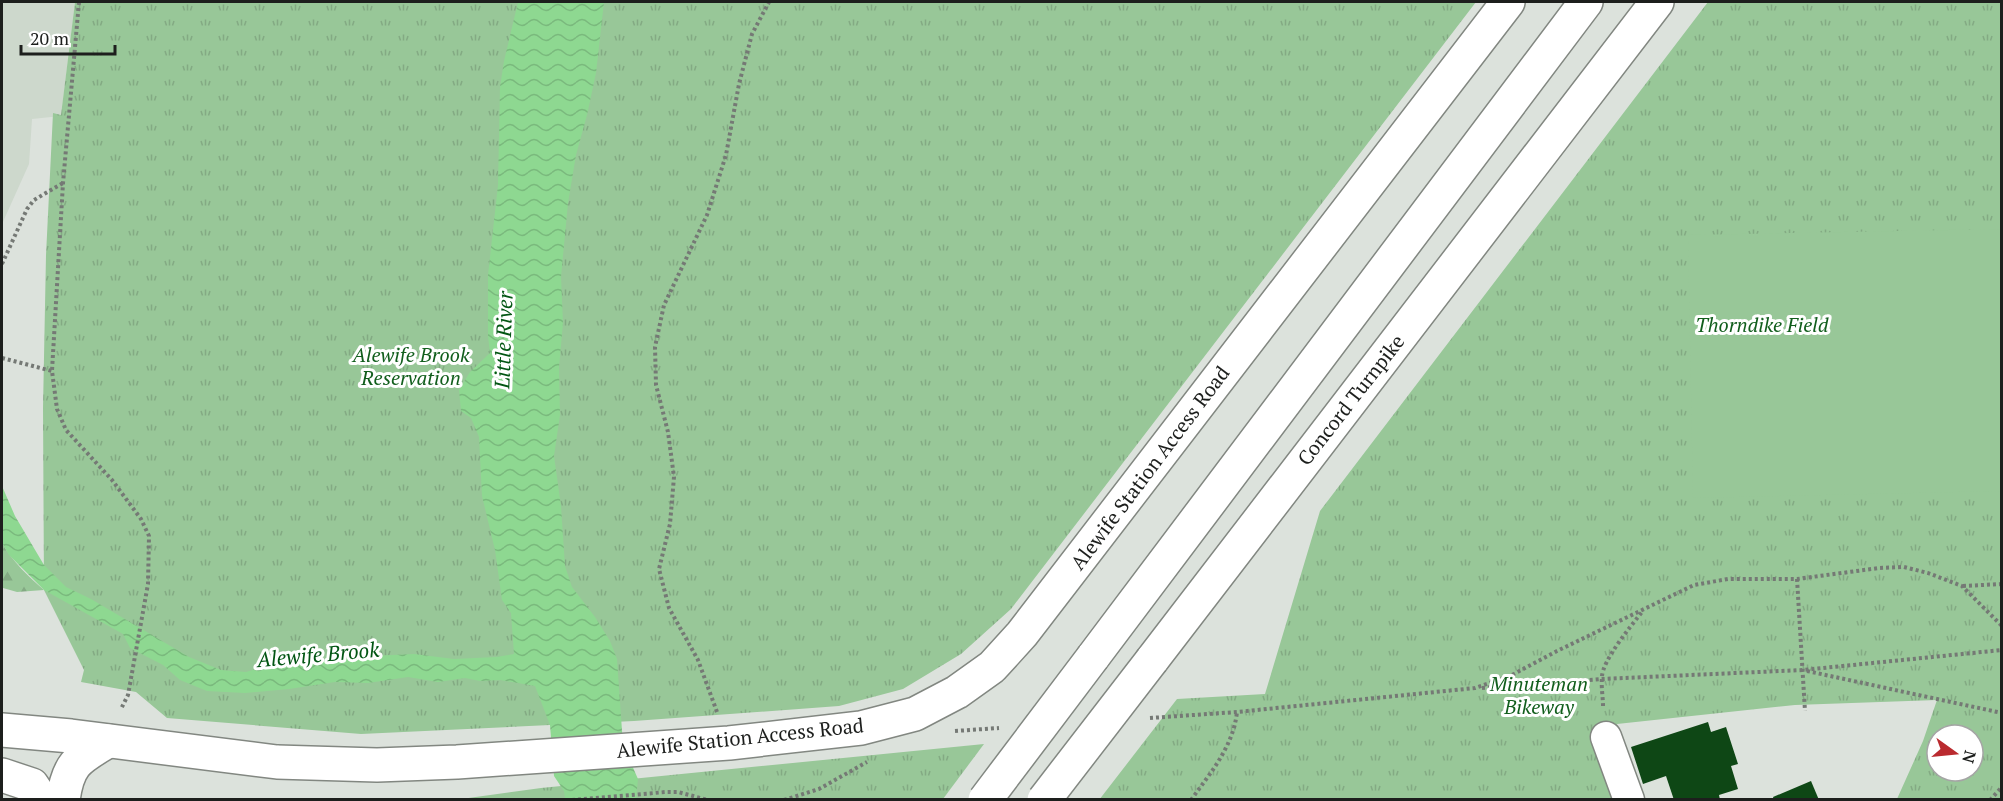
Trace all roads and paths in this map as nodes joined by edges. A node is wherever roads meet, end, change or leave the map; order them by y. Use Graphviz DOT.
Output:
graph roads {
  1 [pos="79,2"];
  2 [pos="769,2"];
  3 [pos="1508,2"];
  4 [pos="1586,2"];
  5 [pos="1657,2"];
  6 [pos="63,183"];
  7 [pos="2,264"];
  8 [pos="2,358"];
  9 [pos="52,371"];
  10 [pos="1797,579"];
  11 [pos="2001,584"];
  12 [pos="1962,586"];
  13 [pos="1645,610"];
  14 [pos="2001,626"];
  15 [pos="2001,650"];
  16 [pos="1803,670"];
  17 [pos="1602,679"];
  18 [pos="1475,688"];
  19 [pos="128,695"];
  20 [pos="1805,711"];
  21 [pos="2001,713"];
  22 [pos="2,730"];
  23 [pos="1606,737"];
  24 [pos="108,741"];
  25 [pos="729,743"];
  26 [pos="874,758"];
  27 [pos="2,775"];
  28 [pos="2001,787"];
  29 [pos="37,792"];
  30 [pos="63,800"];
  31 [pos="572,800"];
  32 [pos="708,800"];
  33 [pos="784,800"];
  34 [pos="985,800"];
  35 [pos="1044,800"];
  36 [pos="1191,800"];
  37 [pos="1629,800"];
  38 [pos="1990,800"];
  1 -- 6 [label="path"];
  2 -- 25 [label="path"];
  3 -- 25 [label="main road, Alewife Station Access Road"];
  4 -- 34 [label="main road, bridge"];
  5 -- 35 [label="main road, Concord Turnpike, bridge"];
  6 -- 7 [label="path"];
  6 -- 9 [label="path"];
  8 -- 9 [label="path"];
  9 -- 19 [label="path"];
  10 -- 12 [label="path"];
  10 -- 13 [label="path"];
  10 -- 16 [label="path"];
  11 -- 12 [label="path"];
  12 -- 14 [label="path"];
  13 -- 17 [label="path"];
  13 -- 18 [label="path"];
  15 -- 16 [label="path"];
  16 -- 17 [label="path"];
  16 -- 20 [label="path"];
  16 -- 21 [label="path"];
  17 -- 18 [label="path"];
  18 -- 36 [label="path"];
  22 -- 24 [label="main road, Alewife Station Access Road"];
  23 -- 37 [label="street"];
  24 -- 25 [label="main road, Alewife Station Access Road"];
  24 -- 30 [label="main road"];
  26 -- 33 [label="path"];
  27 -- 29 [label="main road"];
  28 -- 38 [label="path"];
  31 -- 32 [label="path"];
}
